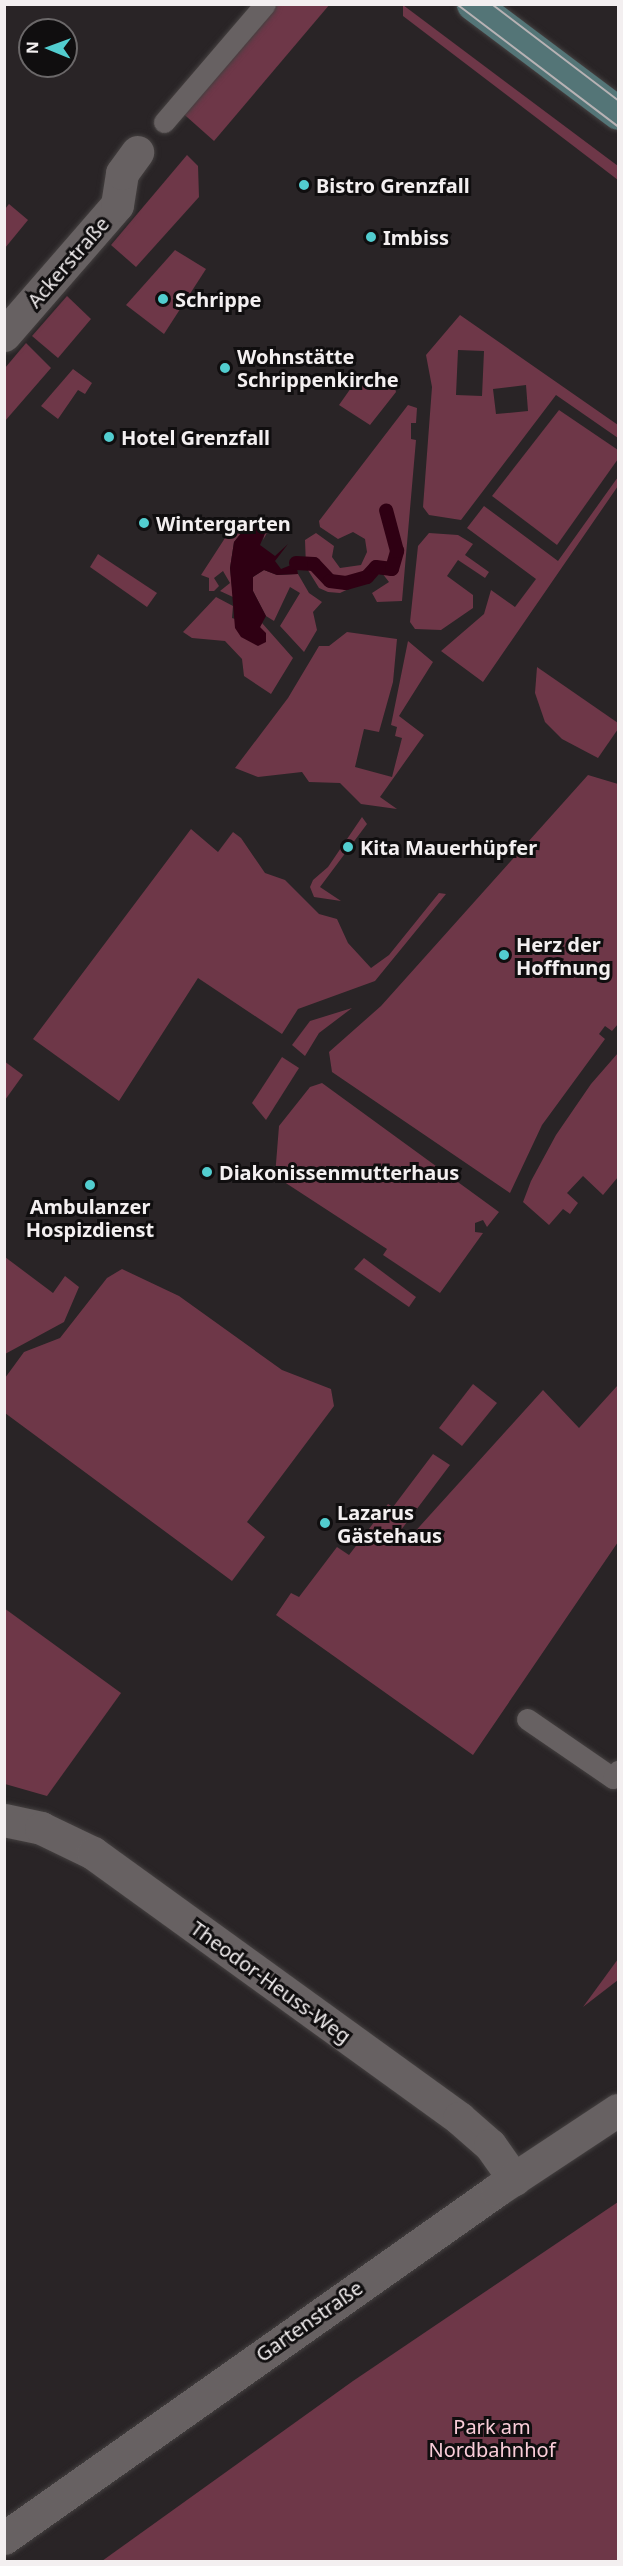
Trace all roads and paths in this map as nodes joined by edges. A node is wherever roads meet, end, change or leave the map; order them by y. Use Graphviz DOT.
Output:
graph roads {
  1 [pos="265,4"];
  2 [pos="473,4"];
  3 [pos="618,113"];
  4 [pos="164,122"];
  5 [pos="137,152"];
  6 [pos="4,335"];
  7 [pos="527,1719"];
  8 [pos="618,1771"];
  9 [pos="4,1820"];
  10 [pos="618,2110"];
  11 [pos="514,2179"];
  12 [pos="4,2538"];
  1 -- 4 [label="lane"];
  2 -- 3 [label="main road"];
  5 -- 6 [label="street, Ackerstraße"];
  7 -- 8 [label="lane"];
  9 -- 11 [label="street, Theodor-Heuss-Weg"];
  10 -- 11 [label="street, Gartenstraße"];
  11 -- 12 [label="street, Gartenstraße"];
}
